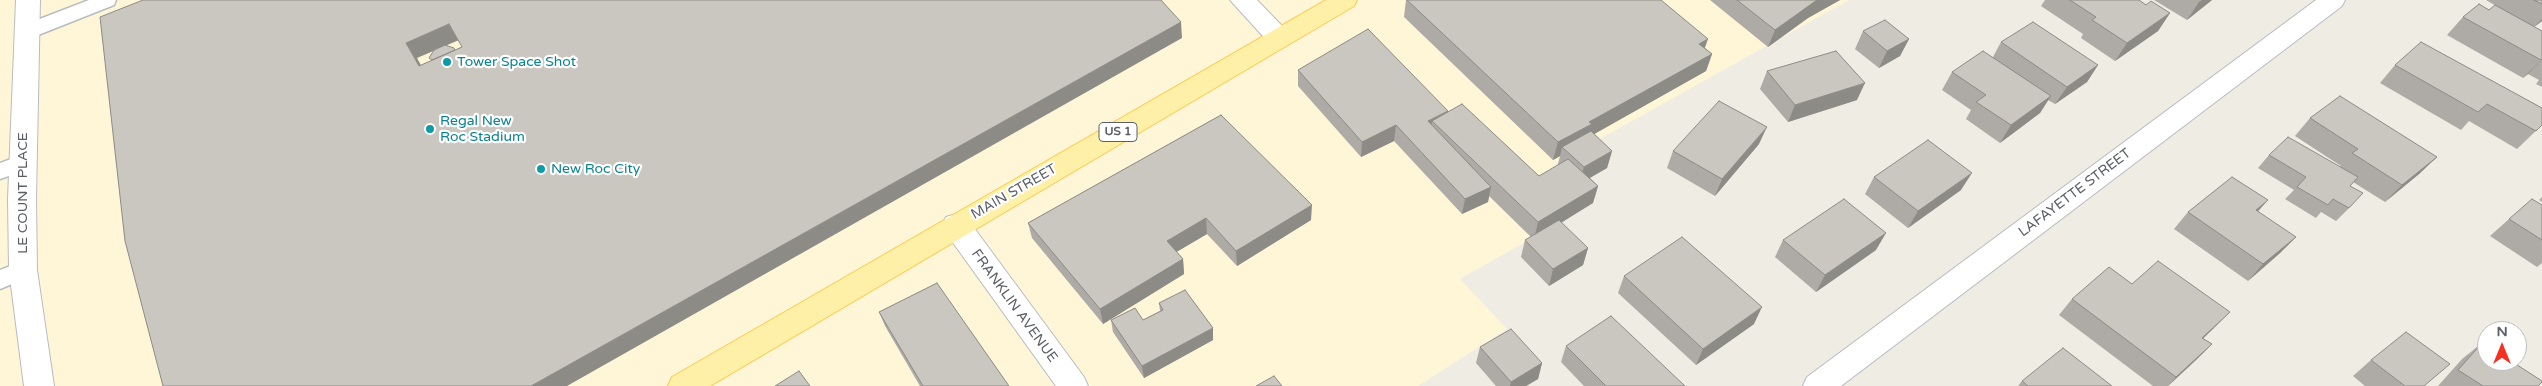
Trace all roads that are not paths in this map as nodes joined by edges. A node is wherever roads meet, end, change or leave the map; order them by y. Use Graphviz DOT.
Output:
graph roads {
  1 [pos="28,0"];
  2 [pos="107,0"];
  3 [pos="1242,0"];
  4 [pos="1346,0"];
  5 [pos="2333,0"];
  6 [pos="26,32"];
  7 [pos="1279,38"];
  8 [pos="12,91"];
  9 [pos="11,167"];
  10 [pos="956,225"];
  11 [pos="12,275"];
  12 [pos="39,386"];
  13 [pos="683,386"];
  14 [pos="1073,386"];
  15 [pos="1818,386"];
  1 -- 6 [label="street, LE COUNT PLACE"];
  2 -- 6 [label="lane"];
  3 -- 7 [label="street"];
  4 -- 7 [label="main road, MAIN STREET / US 1"];
  5 -- 15 [label="street, LAFAYETTE STREET"];
  6 -- 8 [label="street, LE COUNT PLACE"];
  7 -- 10 [label="main road, MAIN STREET / US 1"];
  8 -- 9 [label="street, LE COUNT PLACE"];
  9 -- 11 [label="street, LE COUNT PLACE"];
  10 -- 13 [label="main road, MAIN STREET / US 1"];
  10 -- 14 [label="street, FRANKLIN AVENUE"];
  11 -- 12 [label="street, LE COUNT PLACE"];
}
